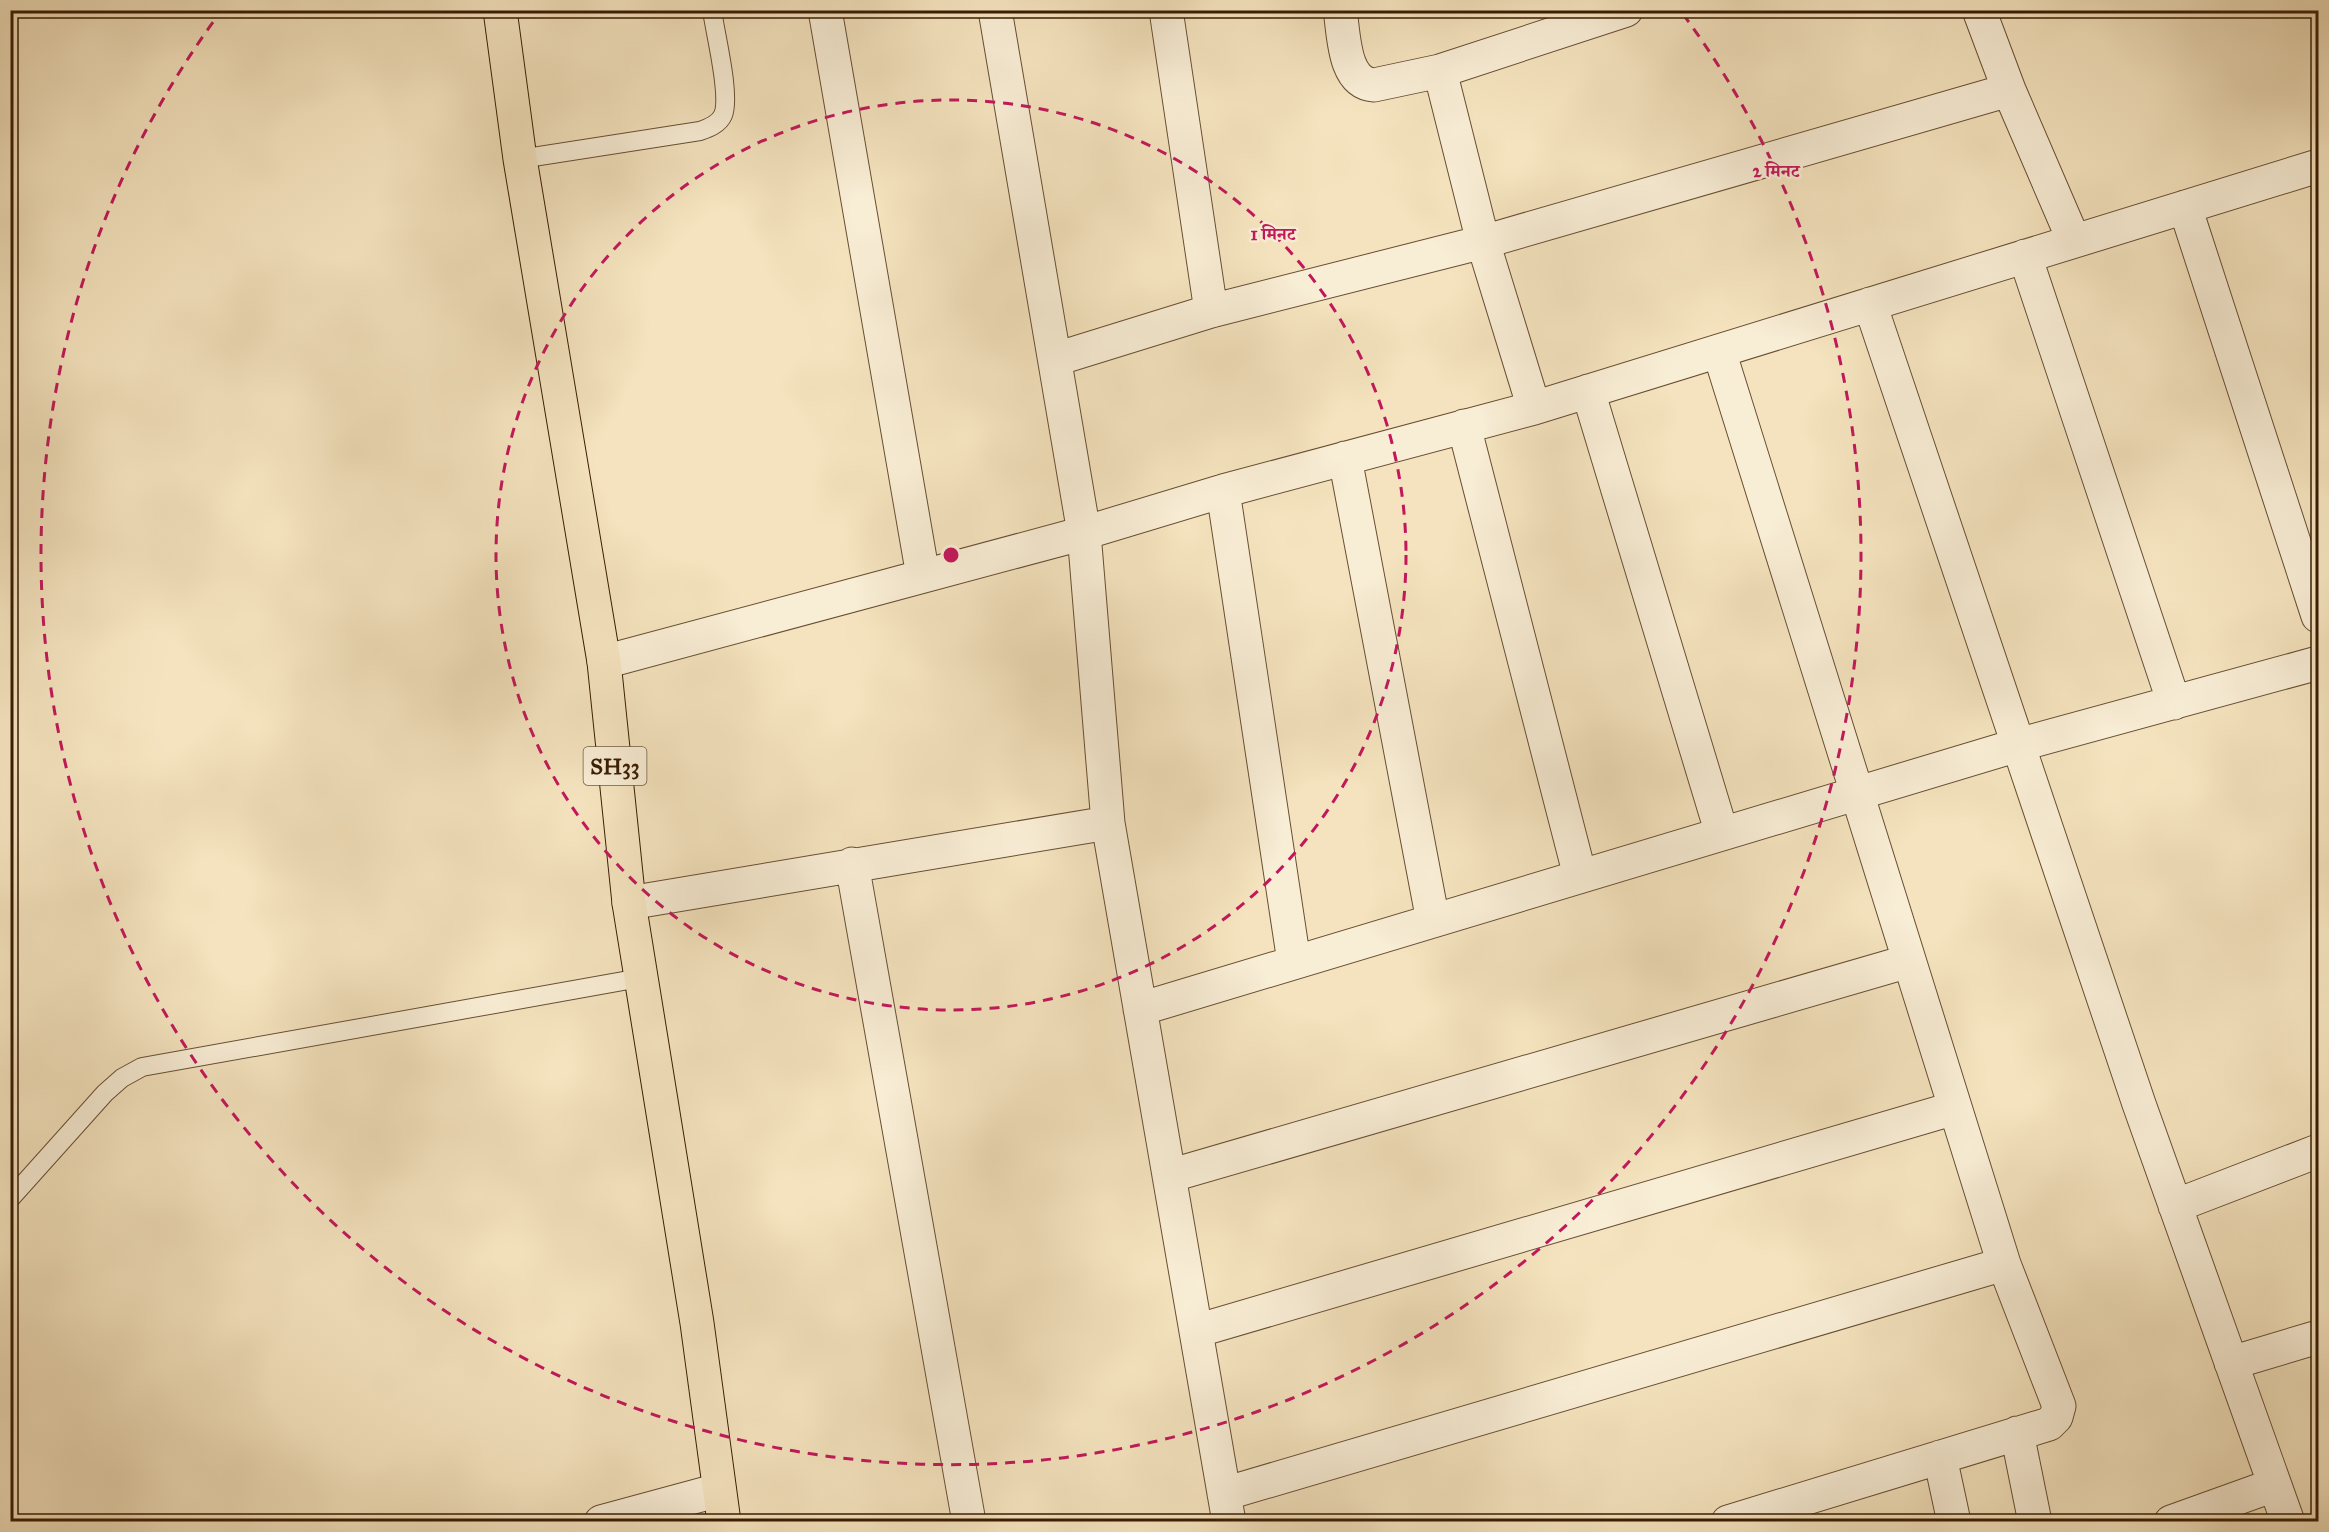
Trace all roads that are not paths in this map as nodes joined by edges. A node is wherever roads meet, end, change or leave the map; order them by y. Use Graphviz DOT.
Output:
graph roads {
  1 [pos="500,10"];
  2 [pos="712,10"];
  3 [pos="825,10"];
  4 [pos="995,10"];
  5 [pos="1166,10"];
  6 [pos="1340,10"];
  7 [pos="1626,10"];
  8 [pos="1979,10"];
  9 [pos="1440,71"];
  10 [pos="2009,90"];
  11 [pos="520,159"];
  12 [pos="2319,166"];
  13 [pos="2185,207"];
  14 [pos="2074,241"];
  15 [pos="1483,242"];
  16 [pos="2025,256"];
  17 [pos="1870,304"];
  18 [pos="1211,311"];
  19 [pos="1719,351"];
  20 [pos="1056,359"];
  21 [pos="1588,391"];
  22 [pos="1534,408"];
  23 [pos="1464,426"];
  24 [pos="1345,458"];
  25 [pos="1223,491"];
  26 [pos="1084,533"];
  27 [pos="923,576"];
  28 [pos="2319,616"];
  29 [pos="604,662"];
  30 [pos="2319,663"];
  31 [pos="2174,703"];
  32 [pos="2018,745"];
  33 [pos="1857,794"];
  34 [pos="1108,823"];
  35 [pos="1722,834"];
  36 [pos="852,864"];
  37 [pos="1580,876"];
  38 [pos="629,903"];
  39 [pos="1432,921"];
  40 [pos="1294,962"];
  41 [pos="1909,962"];
  42 [pos="640,978"];
  43 [pos="1140,1009"];
  44 [pos="1955,1108"];
  45 [pos="2319,1151"];
  46 [pos="1169,1176"];
  47 [pos="10,1199"];
  48 [pos="2175,1206"];
  49 [pos="2004,1264"];
  50 [pos="1196,1331"];
  51 [pos="2319,1337"];
  52 [pos="2231,1363"];
  53 [pos="2017,1433"];
  54 [pos="1940,1457"];
  55 [pos="2274,1485"];
  56 [pos="722,1506"];
  57 [pos="1226,1508"];
  58 [pos="1778,1514"];
  59 [pos="601,1521"];
  60 [pos="969,1521"];
  61 [pos="1728,1521"];
  62 [pos="1954,1521"];
  63 [pos="2035,1521"];
  64 [pos="2171,1521"];
  65 [pos="2288,1521"];
  1 -- 11 [label="main road, SH33"];
  2 -- 11 [label="lane"];
  3 -- 27 [label="street"];
  4 -- 20 [label="street"];
  5 -- 18 [label="street"];
  6 -- 9 [label="street"];
  7 -- 9 [label="street"];
  8 -- 10 [label="street"];
  9 -- 15 [label="street"];
  10 -- 14 [label="street"];
  10 -- 15 [label="street"];
  11 -- 29 [label="main road, SH33"];
  12 -- 13 [label="street"];
  13 -- 14 [label="street"];
  13 -- 28 [label="street"];
  14 -- 16 [label="street"];
  15 -- 18 [label="street"];
  15 -- 22 [label="street"];
  16 -- 17 [label="street"];
  16 -- 31 [label="street"];
  17 -- 19 [label="street"];
  17 -- 32 [label="street"];
  18 -- 20 [label="street"];
  19 -- 21 [label="street"];
  19 -- 33 [label="street"];
  20 -- 26 [label="street"];
  21 -- 22 [label="street"];
  21 -- 35 [label="street"];
  22 -- 23 [label="street"];
  23 -- 24 [label="street"];
  23 -- 37 [label="street"];
  24 -- 25 [label="street"];
  24 -- 39 [label="street"];
  25 -- 26 [label="street"];
  25 -- 40 [label="street"];
  26 -- 27 [label="street"];
  26 -- 34 [label="street"];
  27 -- 29 [label="street"];
  29 -- 38 [label="main road, SH33"];
  30 -- 31 [label="street"];
  31 -- 32 [label="street"];
  32 -- 33 [label="street"];
  32 -- 48 [label="street"];
  33 -- 35 [label="street"];
  33 -- 41 [label="street"];
  34 -- 36 [label="street"];
  34 -- 43 [label="street"];
  35 -- 37 [label="street"];
  36 -- 38 [label="street"];
  36 -- 60 [label="street"];
  37 -- 39 [label="street"];
  38 -- 42 [label="main road, SH33"];
  39 -- 40 [label="street"];
  40 -- 43 [label="street"];
  41 -- 44 [label="street"];
  41 -- 46 [label="street"];
  42 -- 47 [label="lane"];
  42 -- 56 [label="main road, SH33"];
  43 -- 46 [label="street"];
  44 -- 49 [label="street"];
  44 -- 50 [label="street"];
  45 -- 48 [label="street"];
  46 -- 50 [label="street"];
  48 -- 52 [label="street"];
  49 -- 53 [label="street"];
  49 -- 57 [label="street"];
  50 -- 57 [label="street"];
  51 -- 52 [label="street"];
  52 -- 55 [label="street"];
  53 -- 54 [label="street"];
  53 -- 63 [label="street"];
  54 -- 58 [label="street"];
  54 -- 62 [label="street"];
  55 -- 64 [label="street"];
  55 -- 65 [label="street"];
  56 -- 59 [label="street"];
  58 -- 61 [label="street"];
}
